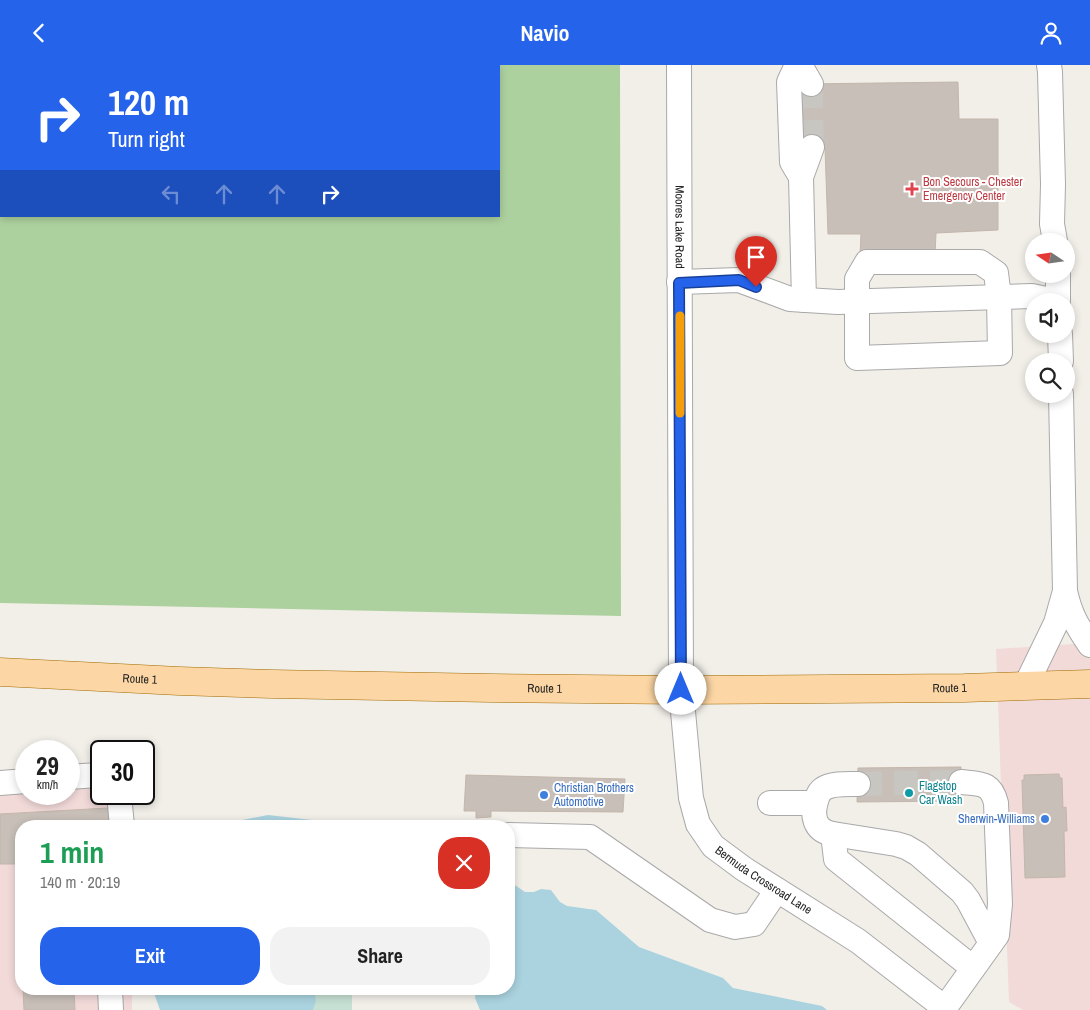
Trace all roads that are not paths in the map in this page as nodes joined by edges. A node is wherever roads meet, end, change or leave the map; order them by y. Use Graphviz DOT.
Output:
graph roads {
  1 [pos="679,65"];
  2 [pos="1049,65"];
  3 [pos="803,71"];
  4 [pos="812,147"];
  5 [pos="801,177"];
  6 [pos="1054,233"];
  7 [pos="679,283"];
  8 [pos="1025,296"];
  9 [pos="999,297"];
  10 [pos="804,300"];
  11 [pos="856,301"];
  12 [pos="1061,403"];
  13 [pos="1065,591"];
  14 [pos="1090,645"];
  15 [pos="0,672"];
  16 [pos="1090,684"];
  17 [pos="1026,685"];
  18 [pos="681,689"];
  19 [pos="15,782"];
  20 [pos="961,782"];
  21 [pos="0,783"];
  22 [pos="858,784"];
  23 [pos="770,803"];
  24 [pos="815,803"];
  25 [pos="120,805"];
  26 [pos="121,820"];
  27 [pos="834,834"];
  28 [pos="515,835"];
  29 [pos="777,890"];
  30 [pos="991,943"];
  31 [pos="973,968"];
  32 [pos="110,995"];
  33 [pos="111,1010"];
  34 [pos="944,1010"];
  1 -- 7 [label="street, Moores Lake Road"];
  2 -- 6 [label="street"];
  3 -- 5 [label="street"];
  4 -- 5 [label="street"];
  5 -- 10 [label="street"];
  7 -- 10 [label="street"];
  7 -- 18 [label="street, Moores Lake Road"];
  8 -- 9 [label="street"];
  9 -- 11 [label="street"];
  9 -- 11 [label="street"];
  9 -- 11 [label="street"];
  10 -- 11 [label="street"];
  12 -- 13 [label="street"];
  13 -- 14 [label="street"];
  13 -- 17 [label="street"];
  15 -- 18 [label="main road, Route 1"];
  16 -- 17 [label="main road, Route 1"];
  17 -- 18 [label="main road, Route 1"];
  18 -- 29 [label="street, Bermuda Crossroad Lane"];
  19 -- 21 [label="street"];
  20 -- 30 [label="street"];
  22 -- 24 [label="street"];
  23 -- 24 [label="street"];
  24 -- 27 [label="street"];
  25 -- 26 [label="street"];
  27 -- 30 [label="street"];
  27 -- 31 [label="street"];
  28 -- 29 [label="street"];
  29 -- 34 [label="street, Bermuda Crossroad Lane"];
  30 -- 31 [label="street"];
  31 -- 34 [label="street"];
  32 -- 33 [label="street"];
}
